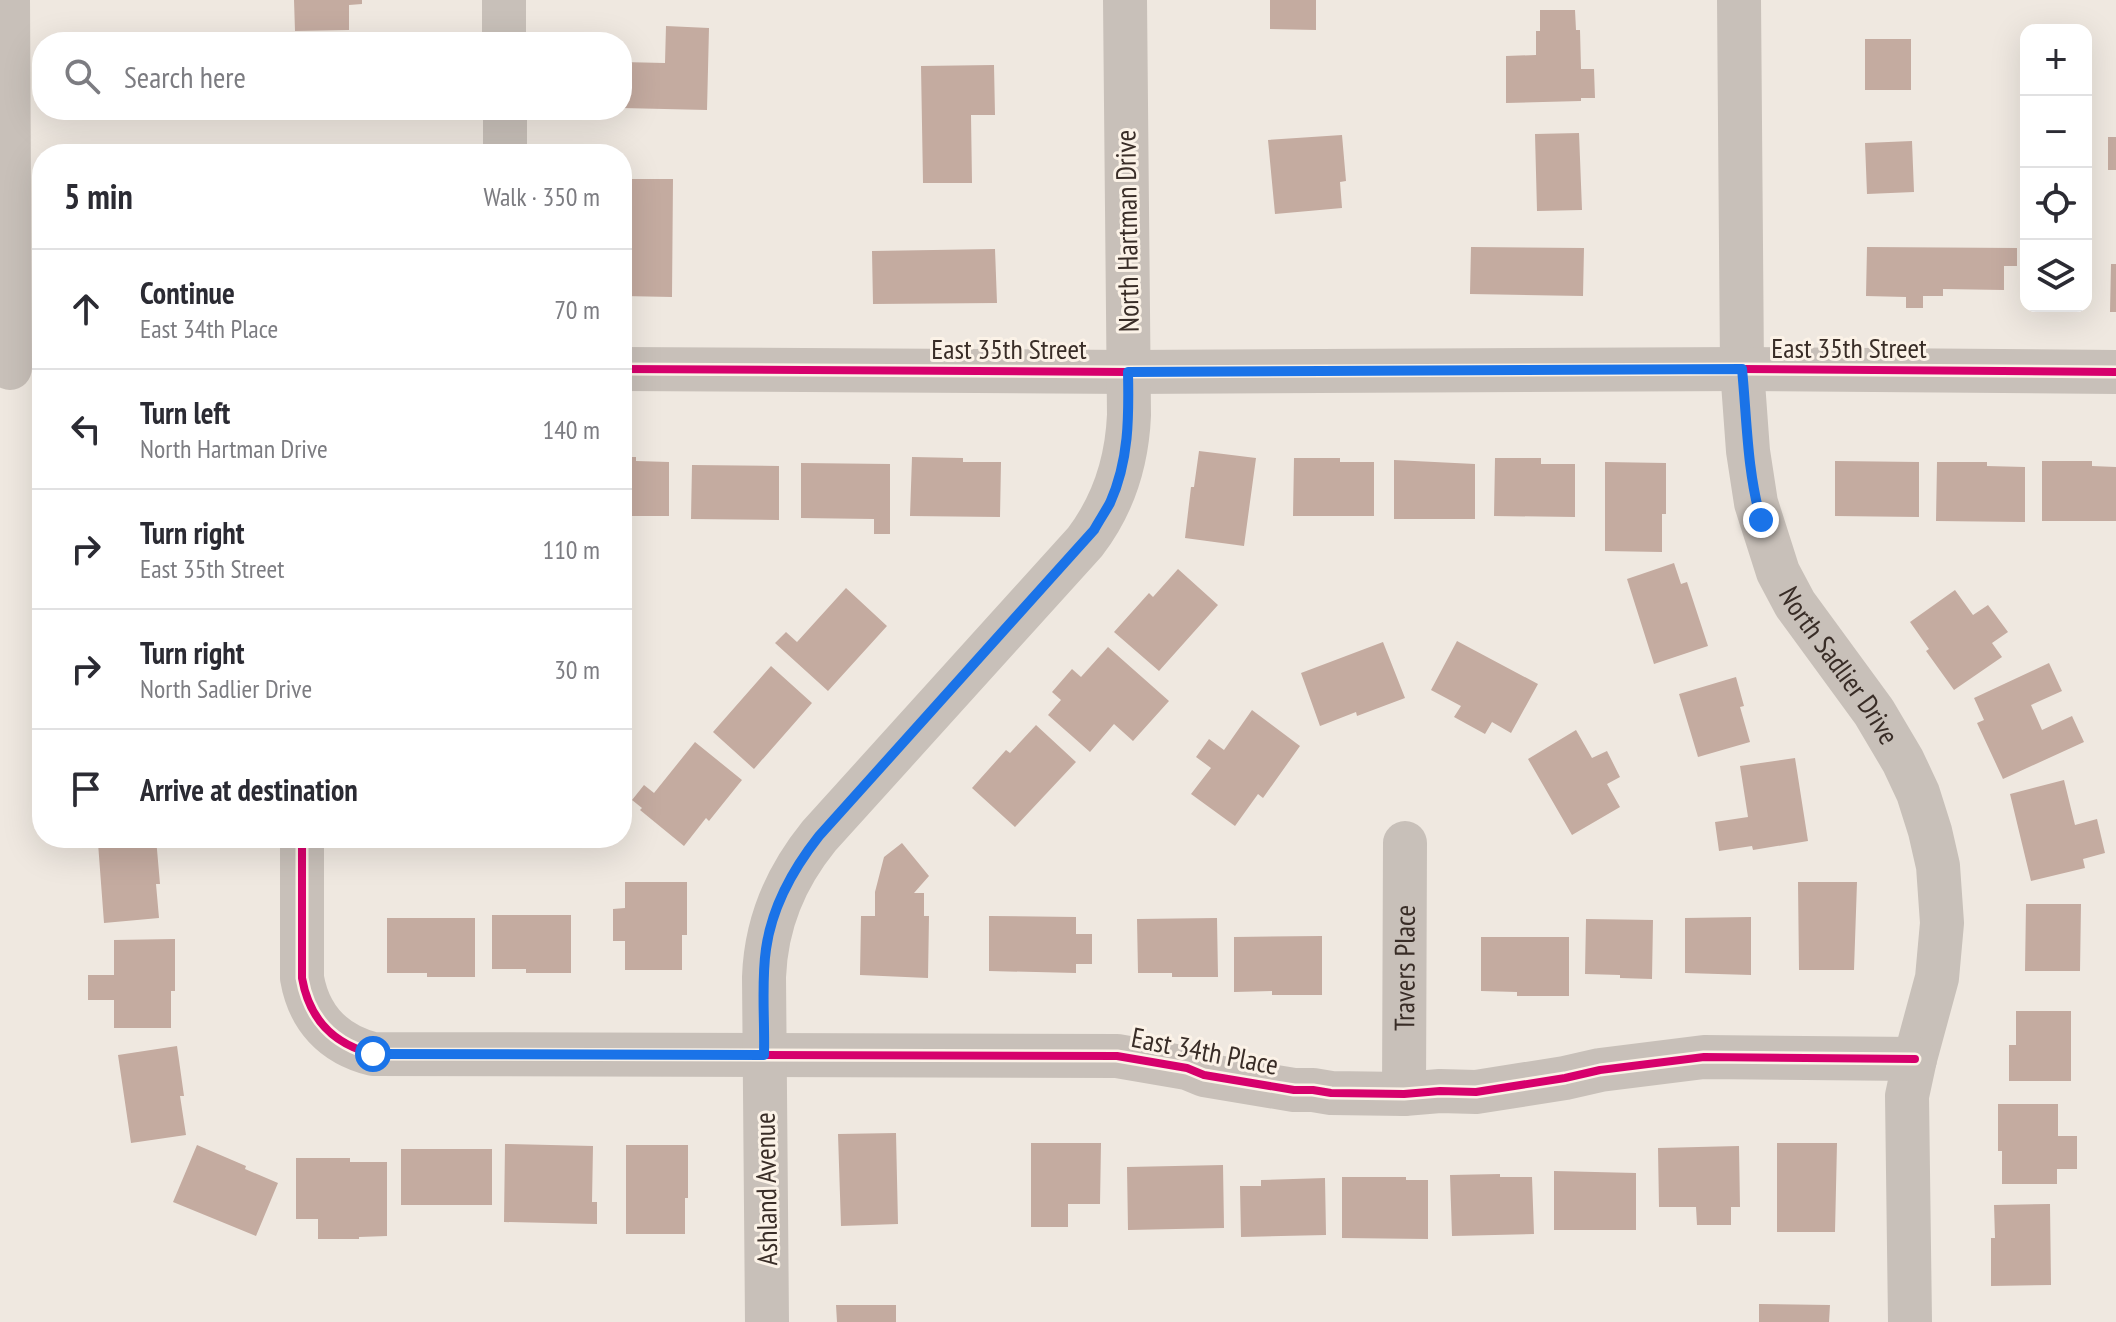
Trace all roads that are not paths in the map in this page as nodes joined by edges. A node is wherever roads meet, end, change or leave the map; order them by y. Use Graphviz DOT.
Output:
graph roads {
  1 [pos="8,0"];
  2 [pos="504,0"];
  3 [pos="1125,0"];
  4 [pos="1739,0"];
  5 [pos="504,32"];
  6 [pos="505,120"];
  7 [pos="505,144"];
  8 [pos="17,368"];
  9 [pos="632,369"];
  10 [pos="1742,369"];
  11 [pos="1128,372"];
  12 [pos="2116,372"];
  13 [pos="1405,843"];
  14 [pos="302,848"];
  15 [pos="764,1055"];
  16 [pos="1915,1059"];
  17 [pos="1404,1094"];
  18 [pos="767,1322"];
  19 [pos="1910,1322"];
  1 -- 8 [label="street"];
  2 -- 5 [label="street"];
  3 -- 11 [label="street, North Hartman Drive"];
  4 -- 10 [label="street, North Sadlier Drive"];
  6 -- 7 [label="street"];
  9 -- 11 [label="street, East 35th Street"];
  10 -- 11 [label="street, East 35th Street"];
  10 -- 12 [label="street, East 35th Street"];
  10 -- 16 [label="street, North Sadlier Drive"];
  11 -- 15 [label="street, North Hartman Drive"];
  13 -- 17 [label="street, Travers Place"];
  14 -- 15 [label="street, East 34th Place"];
  15 -- 17 [label="street, East 34th Place"];
  15 -- 18 [label="street, Ashland Avenue"];
  16 -- 17 [label="street, East 34th Place"];
  16 -- 19 [label="street, North Sadlier Drive"];
}
